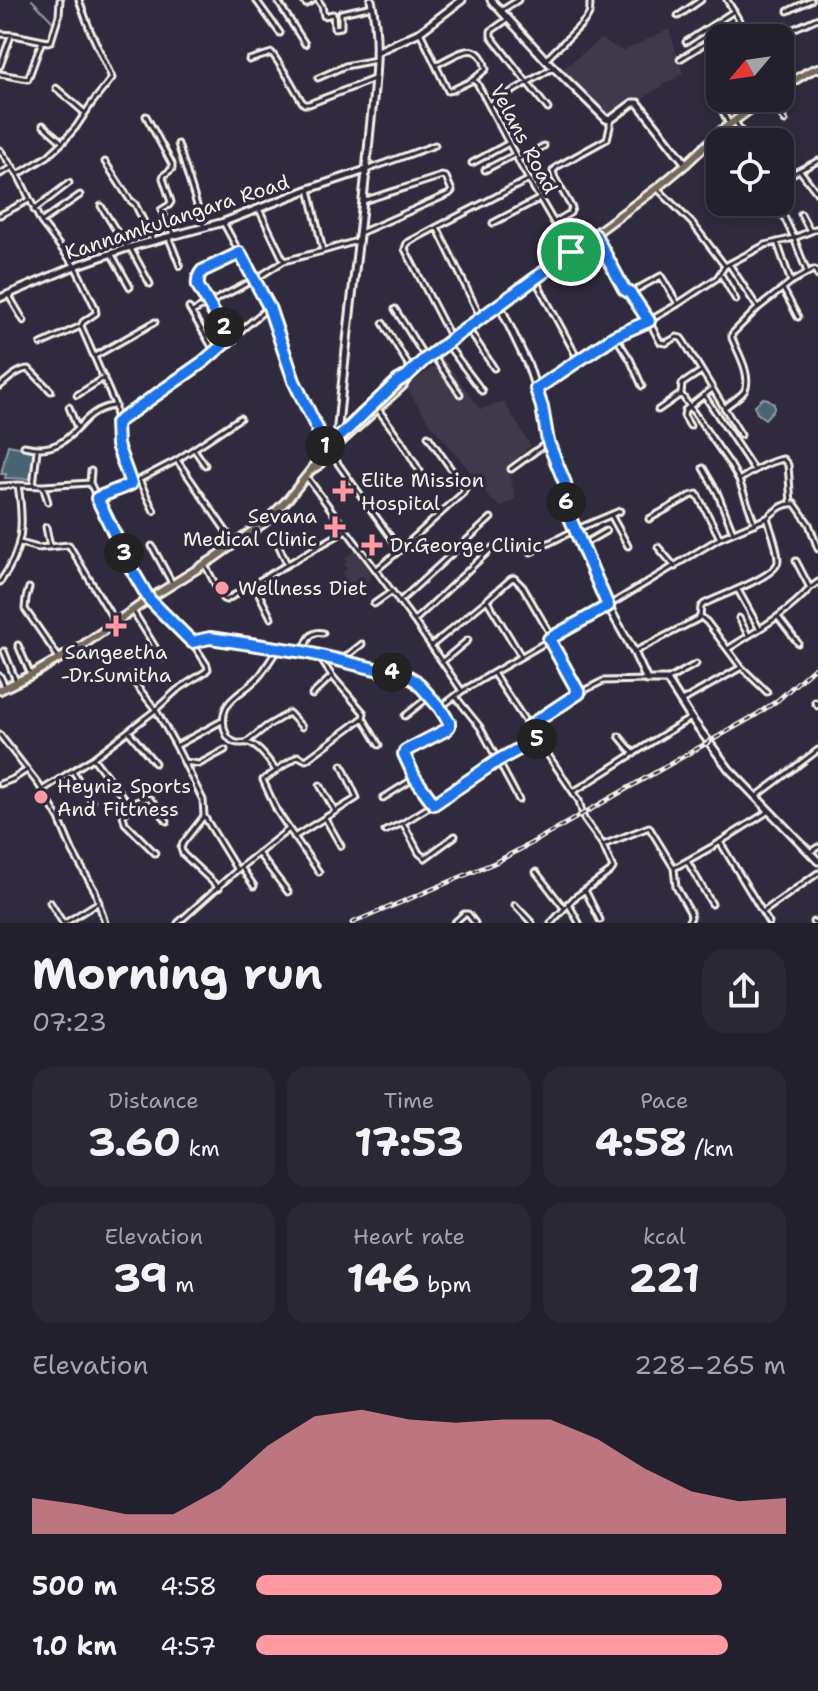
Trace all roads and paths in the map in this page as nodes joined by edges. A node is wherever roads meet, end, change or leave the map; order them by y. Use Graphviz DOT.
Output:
graph roads {
  1 [pos="60,0"];
  2 [pos="79,0"];
  3 [pos="256,0"];
  4 [pos="277,0"];
  5 [pos="303,0"];
  6 [pos="315,0"];
  7 [pos="462,0"];
  8 [pos="491,0"];
  9 [pos="518,0"];
  10 [pos="590,0"];
  11 [pos="701,0"];
  12 [pos="727,0"];
  13 [pos="811,0"];
  14 [pos="372,3"];
  15 [pos="501,11"];
  16 [pos="734,11"];
  17 [pos="788,11"];
  18 [pos="340,13"];
  19 [pos="333,14"];
  20 [pos="678,16"];
  21 [pos="818,18"];
  22 [pos="508,19"];
  23 [pos="740,22"];
  24 [pos="794,29"];
  25 [pos="420,32"];
  26 [pos="280,33"];
  27 [pos="0,34"];
  28 [pos="11,35"];
  29 [pos="42,41"];
  30 [pos="686,42"];
  31 [pos="305,44"];
  32 [pos="376,52"];
  33 [pos="680,59"];
  34 [pos="249,60"];
  35 [pos="376,60"];
  36 [pos="546,60"];
  37 [pos="436,65"];
  38 [pos="0,66"];
  39 [pos="554,67"];
  40 [pos="818,68"];
  41 [pos="0,74"];
  42 [pos="318,78"];
  43 [pos="374,79"];
  44 [pos="473,80"];
  45 [pos="794,81"];
  46 [pos="528,82"];
  47 [pos="56,88"];
  48 [pos="489,105"];
  49 [pos="548,109"];
  50 [pos="726,112"];
  51 [pos="747,112"];
  52 [pos="778,112"];
  53 [pos="85,113"];
  54 [pos="146,116"];
  55 [pos="610,120"];
  56 [pos="785,121"];
  57 [pos="732,122"];
  58 [pos="43,125"];
  59 [pos="736,128"];
  60 [pos="63,142"];
  61 [pos="509,143"];
  62 [pos="178,144"];
  63 [pos="435,145"];
  64 [pos="544,146"];
  65 [pos="0,150"];
  66 [pos="515,155"];
  67 [pos="518,160"];
  68 [pos="818,161"];
  69 [pos="105,162"];
  70 [pos="472,163"];
  71 [pos="686,164"];
  72 [pos="13,167"];
  73 [pos="366,170"];
  74 [pos="485,170"];
  75 [pos="800,171"];
  76 [pos="0,174"];
  77 [pos="794,174"];
  78 [pos="18,175"];
  79 [pos="529,179"];
  80 [pos="69,183"];
  81 [pos="657,188"];
  82 [pos="309,189"];
  83 [pos="818,194"];
  84 [pos="80,195"];
  85 [pos="539,198"];
  86 [pos="29,200"];
  87 [pos="363,201"];
  88 [pos="101,206"];
  89 [pos="259,209"];
  90 [pos="34,210"];
  91 [pos="801,214"];
  92 [pos="0,215"];
  93 [pos="784,216"];
  94 [pos="41,222"];
  95 [pos="224,222"];
  96 [pos="493,223"];
  97 [pos="553,223"];
  98 [pos="437,227"];
  99 [pos="204,228"];
  100 [pos="818,228"];
  101 [pos="810,231"];
  102 [pos="359,234"];
  103 [pos="595,235"];
  104 [pos="172,238"];
  105 [pos="794,238"];
  106 [pos="357,241"];
  107 [pos="154,242"];
  108 [pos="777,242"];
  109 [pos="129,248"];
  110 [pos="323,251"];
  111 [pos="571,252"];
  112 [pos="240,253"];
  113 [pos="112,254"];
  114 [pos="284,261"];
  115 [pos="727,264"];
  116 [pos="75,266"];
  117 [pos="180,266"];
  118 [pos="807,272"];
  119 [pos="721,275"];
  120 [pos="818,276"];
  121 [pos="535,279"];
  122 [pos="254,280"];
  123 [pos="791,282"];
  124 [pos="150,284"];
  125 [pos="130,287"];
  126 [pos="783,289"];
  127 [pos="630,293"];
  128 [pos="8,294"];
  129 [pos="0,298"];
  130 [pos="736,300"];
  131 [pos="208,303"];
  132 [pos="499,304"];
  133 [pos="678,304"];
  134 [pos="269,307"];
  135 [pos="758,308"];
  136 [pos="395,309"];
  137 [pos="798,317"];
  138 [pos="481,318"];
  139 [pos="24,321"];
  140 [pos="649,321"];
  141 [pos="155,322"];
  142 [pos="383,323"];
  143 [pos="81,326"];
  144 [pos="467,327"];
  145 [pos="615,336"];
  146 [pos="232,337"];
  147 [pos="449,341"];
  148 [pos="41,344"];
  149 [pos="215,352"];
  150 [pos="95,356"];
  151 [pos="429,357"];
  152 [pos="578,359"];
  153 [pos="494,368"];
  154 [pos="701,371"];
  155 [pos="410,374"];
  156 [pos="104,378"];
  157 [pos="0,386"];
  158 [pos="642,386"];
  159 [pos="536,389"];
  160 [pos="712,389"];
  161 [pos="51,391"];
  162 [pos="482,391"];
  163 [pos="460,394"];
  164 [pos="681,394"];
  165 [pos="77,395"];
  166 [pos="704,395"];
  167 [pos="115,405"];
  168 [pos="690,406"];
  169 [pos="69,407"];
  170 [pos="377,408"];
  171 [pos="724,408"];
  172 [pos="658,410"];
  173 [pos="240,418"];
  174 [pos="116,423"];
  175 [pos="690,426"];
  176 [pos="77,428"];
  177 [pos="741,435"];
  178 [pos="428,436"];
  179 [pos="336,442"];
  180 [pos="548,442"];
  181 [pos="24,446"];
  182 [pos="327,448"];
  183 [pos="37,449"];
  184 [pos="194,449"];
  185 [pos="177,460"];
  186 [pos="205,465"];
  187 [pos="703,468"];
  188 [pos="511,469"];
  189 [pos="754,470"];
  190 [pos="91,471"];
  191 [pos="308,473"];
  192 [pos="421,473"];
  193 [pos="139,480"];
  194 [pos="739,480"];
  195 [pos="90,483"];
  196 [pos="131,484"];
  197 [pos="18,485"];
  198 [pos="0,486"];
  199 [pos="33,486"];
  200 [pos="43,486"];
  201 [pos="97,498"];
  202 [pos="48,502"];
  203 [pos="791,503"];
  204 [pos="154,511"];
  205 [pos="620,511"];
  206 [pos="611,515"];
  207 [pos="491,518"];
  208 [pos="767,518"];
  209 [pos="649,519"];
  210 [pos="755,524"];
  211 [pos="46,527"];
  212 [pos="347,530"];
  213 [pos="575,530"];
  214 [pos="606,531"];
  215 [pos="733,532"];
  216 [pos="720,538"];
  217 [pos="277,542"];
  218 [pos="20,543"];
  219 [pos="235,544"];
  220 [pos="582,545"];
  221 [pos="152,546"];
  222 [pos="628,546"];
  223 [pos="658,547"];
  224 [pos="50,548"];
  225 [pos="492,548"];
  226 [pos="818,549"];
  227 [pos="400,550"];
  228 [pos="531,552"];
  229 [pos="796,561"];
  230 [pos="205,565"];
  231 [pos="288,565"];
  232 [pos="675,567"];
  233 [pos="376,570"];
  234 [pos="0,582"];
  235 [pos="818,582"];
  236 [pos="173,585"];
  237 [pos="254,585"];
  238 [pos="29,588"];
  239 [pos="810,588"];
  240 [pos="737,589"];
  241 [pos="392,592"];
  242 [pos="149,599"];
  243 [pos="487,600"];
  244 [pos="399,602"];
  245 [pos="374,604"];
  246 [pos="608,606"];
  247 [pos="133,611"];
  248 [pos="700,616"];
  249 [pos="778,617"];
  250 [pos="271,618"];
  251 [pos="739,618"];
  252 [pos="414,621"];
  253 [pos="115,622"];
  254 [pos="759,628"];
  255 [pos="323,633"];
  256 [pos="748,635"];
  257 [pos="551,638"];
  258 [pos="468,640"];
  259 [pos="192,642"];
  260 [pos="798,643"];
  261 [pos="362,644"];
  262 [pos="18,645"];
  263 [pos="431,646"];
  264 [pos="278,649"];
  265 [pos="728,649"];
  266 [pos="4,651"];
  267 [pos="304,652"];
  268 [pos="634,652"];
  269 [pos="318,655"];
  270 [pos="393,655"];
  271 [pos="521,656"];
  272 [pos="59,658"];
  273 [pos="162,658"];
  274 [pos="342,660"];
  275 [pos="443,661"];
  276 [pos="696,664"];
  277 [pos="741,667"];
  278 [pos="381,669"];
  279 [pos="493,673"];
  280 [pos="31,675"];
  281 [pos="0,676"];
  282 [pos="129,676"];
  283 [pos="332,676"];
  284 [pos="647,680"];
  285 [pos="667,680"];
  286 [pos="16,681"];
  287 [pos="3,688"];
  288 [pos="462,691"];
  289 [pos="767,692"];
  290 [pos="579,693"];
  291 [pos="312,695"];
  292 [pos="431,696"];
  293 [pos="455,696"];
  294 [pos="680,702"];
  295 [pos="440,708"];
  296 [pos="156,710"];
  297 [pos="405,716"];
  298 [pos="363,718"];
  299 [pos="691,718"];
  300 [pos="224,720"];
  301 [pos="529,726"];
  302 [pos="302,727"];
  303 [pos="128,731"];
  304 [pos="0,735"];
  305 [pos="619,736"];
  306 [pos="537,739"];
  307 [pos="247,742"];
  308 [pos="379,745"];
  309 [pos="176,746"];
  310 [pos="225,750"];
  311 [pos="818,750"];
  312 [pos="634,754"];
  313 [pos="93,758"];
  314 [pos="497,761"];
  315 [pos="184,762"];
  316 [pos="155,763"];
  317 [pos="342,765"];
  318 [pos="27,770"];
  319 [pos="73,771"];
  320 [pos="276,771"];
  321 [pos="415,778"];
  322 [pos="0,784"];
  323 [pos="320,785"];
  324 [pos="42,790"];
  325 [pos="573,792"];
  326 [pos="757,796"];
  327 [pos="383,798"];
  328 [pos="519,800"];
  329 [pos="92,802"];
  330 [pos="434,804"];
  331 [pos="129,805"];
  332 [pos="771,810"];
  333 [pos="335,811"];
  334 [pos="204,816"];
  335 [pos="324,818"];
  336 [pos="167,821"];
  337 [pos="403,823"];
  338 [pos="289,829"];
  339 [pos="385,831"];
  340 [pos="455,836"];
  341 [pos="294,837"];
  342 [pos="720,842"];
  343 [pos="603,845"];
  344 [pos="341,846"];
  345 [pos="818,847"];
  346 [pos="810,852"];
  347 [pos="155,853"];
  348 [pos="258,853"];
  349 [pos="687,861"];
  350 [pos="818,861"];
  351 [pos="674,868"];
  352 [pos="239,869"];
  353 [pos="319,872"];
  354 [pos="536,872"];
  355 [pos="818,873"];
  356 [pos="254,886"];
  357 [pos="219,888"];
  358 [pos="585,890"];
  359 [pos="288,892"];
  360 [pos="50,902"];
  361 [pos="99,902"];
  362 [pos="568,903"];
  363 [pos="712,904"];
  364 [pos="515,905"];
  365 [pos="564,908"];
  366 [pos="762,912"];
  367 [pos="600,920"];
  368 [pos="64,923"];
  369 [pos="105,923"];
  370 [pos="178,923"];
  371 [pos="454,923"];
  372 [pos="475,923"];
  373 [pos="532,923"];
  374 [pos="551,923"];
  375 [pos="579,923"];
  376 [pos="688,923"];
  377 [pos="769,923"];
  1 -- 29 [label="street"];
  2 -- 53 [label="street"];
  3 -- 26 [label="street"];
  4 -- 31 [label="street"];
  5 -- 6 [label="street"];
  6 -- 19 [label="street"];
  7 -- 25 [label="street"];
  8 -- 15 [label="street"];
  9 -- 15 [label="street"];
  10 -- 36 [label="street"];
  11 -- 20 [label="street"];
  12 -- 16 [label="street"];
  13 -- 17 [label="street"];
  14 -- 18 [label="street"];
  14 -- 32 [label="street"];
  15 -- 22 [label="street"];
  16 -- 23 [label="street"];
  16 -- 30 [label="street"];
  18 -- 19 [label="street"];
  18 -- 19 [label="street"];
  21 -- 24 [label="street"];
  22 -- 36 [label="street"];
  22 -- 46 [label="street"];
  23 -- 33 [label="street"];
  25 -- 32 [label="street"];
  25 -- 37 [label="street, Velans Road"];
  27 -- 28 [label="street"];
  28 -- 29 [label="street"];
  28 -- 38 [label="street"];
  29 -- 41 [label="street"];
  32 -- 35 [label="street"];
  34 -- 43 [label="street"];
  35 -- 42 [label="street"];
  35 -- 43 [label="street"];
  36 -- 39 [label="street"];
  37 -- 44 [label="street, Velans Road"];
  37 -- 44 [label="street"];
  39 -- 46 [label="street"];
  39 -- 55 [label="street"];
  40 -- 45 [label="main road"];
  43 -- 73 [label="street"];
  44 -- 48 [label="street, Velans Road"];
  46 -- 48 [label="street"];
  46 -- 49 [label="street"];
  47 -- 53 [label="street"];
  48 -- 61 [label="street, Velans Road"];
  50 -- 57 [label="street"];
  51 -- 57 [label="main road"];
  52 -- 56 [label="street"];
  53 -- 60 [label="street"];
  54 -- 104 [label="street"];
  55 -- 71 [label="street"];
  55 -- 97 [label="street"];
  57 -- 59 [label="street"];
  57 -- 71 [label="main road"];
  58 -- 60 [label="street"];
  60 -- 78 [label="street"];
  61 -- 66 [label="street, Velans Road"];
  61 -- 70 [label="street"];
  62 -- 99 [label="street"];
  63 -- 73 [label="street"];
  64 -- 67 [label="street"];
  65 -- 72 [label="street"];
  66 -- 67 [label="street, Velans Road"];
  66 -- 74 [label="street"];
  67 -- 79 [label="street, Velans Road"];
  68 -- 75 [label="street"];
  69 -- 107 [label="street"];
  71 -- 81 [label="main road"];
  72 -- 76 [label="street"];
  72 -- 78 [label="street"];
  73 -- 82 [label="street, Kannamkulangara Road"];
  73 -- 87 [label="street"];
  75 -- 77 [label="street"];
  75 -- 83 [label="street"];
  78 -- 86 [label="street"];
  79 -- 85 [label="street, Velans Road"];
  79 -- 98 [label="street"];
  80 -- 90 [label="street"];
  81 -- 103 [label="main road"];
  81 -- 115 [label="street"];
  82 -- 89 [label="street, Kannamkulangara Road"];
  82 -- 110 [label="street"];
  84 -- 94 [label="street"];
  85 -- 96 [label="street"];
  85 -- 97 [label="street, Velans Road"];
  86 -- 90 [label="street"];
  86 -- 92 [label="street"];
  87 -- 102 [label="street"];
  87 -- 102 [label="street"];
  88 -- 109 [label="street"];
  89 -- 95 [label="street, Kannamkulangara Road"];
  89 -- 114 [label="street"];
  90 -- 94 [label="street"];
  91 -- 101 [label="street"];
  93 -- 105 [label="street"];
  94 -- 116 [label="street"];
  95 -- 99 [label="street, Kannamkulangara Road"];
  95 -- 112 [label="street"];
  97 -- 111 [label="street, Velans Road"];
  98 -- 138 [label="street"];
  98 -- 147 [label="street"];
  99 -- 104 [label="street, Kannamkulangara Road"];
  100 -- 101 [label="street"];
  101 -- 105 [label="street"];
  102 -- 106 [label="street"];
  103 -- 111 [label="main road"];
  103 -- 127 [label="street"];
  104 -- 107 [label="street, Kannamkulangara Road"];
  104 -- 117 [label="street"];
  105 -- 108 [label="street"];
  105 -- 118 [label="street"];
  106 -- 110 [label="street"];
  106 -- 179 [label="street"];
  107 -- 109 [label="street, Kannamkulangara Road"];
  108 -- 115 [label="street"];
  108 -- 123 [label="street"];
  109 -- 113 [label="street, Kannamkulangara Road"];
  109 -- 124 [label="street"];
  110 -- 114 [label="street"];
  111 -- 121 [label="main road"];
  112 -- 122 [label="street"];
  112 -- 131 [label="street"];
  113 -- 116 [label="street, Kannamkulangara Road"];
  113 -- 125 [label="street"];
  114 -- 122 [label="street"];
  115 -- 119 [label="street"];
  115 -- 135 [label="street"];
  116 -- 128 [label="street, Kannamkulangara Road"];
  116 -- 143 [label="street"];
  118 -- 120 [label="street"];
  118 -- 123 [label="street"];
  119 -- 130 [label="street"];
  119 -- 133 [label="street"];
  121 -- 132 [label="main road"];
  121 -- 152 [label="street"];
  122 -- 131 [label="street"];
  122 -- 134 [label="street"];
  123 -- 126 [label="street"];
  126 -- 135 [label="street"];
  126 -- 137 [label="street"];
  127 -- 133 [label="street"];
  127 -- 140 [label="street"];
  128 -- 129 [label="street, Kannamkulangara Road"];
  128 -- 139 [label="street"];
  131 -- 146 [label="street"];
  131 -- 149 [label="street"];
  132 -- 138 [label="main road"];
  132 -- 159 [label="street"];
  133 -- 140 [label="street"];
  134 -- 146 [label="street"];
  134 -- 182 [label="street"];
  135 -- 171 [label="street"];
  136 -- 151 [label="street"];
  138 -- 144 [label="main road"];
  140 -- 145 [label="street"];
  140 -- 154 [label="street"];
  141 -- 150 [label="street"];
  142 -- 155 [label="street"];
  143 -- 148 [label="street"];
  143 -- 150 [label="street"];
  144 -- 147 [label="main road"];
  144 -- 153 [label="street"];
  145 -- 152 [label="street"];
  145 -- 158 [label="street"];
  146 -- 149 [label="street"];
  147 -- 151 [label="main road"];
  147 -- 162 [label="street"];
  149 -- 174 [label="street"];
  150 -- 156 [label="street"];
  151 -- 155 [label="main road"];
  151 -- 163 [label="street"];
  152 -- 159 [label="street"];
  154 -- 160 [label="street"];
  154 -- 164 [label="street"];
  155 -- 170 [label="main road"];
  155 -- 179 [label="main road"];
  156 -- 165 [label="street"];
  156 -- 167 [label="street"];
  157 -- 161 [label="street"];
  159 -- 180 [label="street"];
  160 -- 166 [label="street"];
  160 -- 171 [label="street"];
  164 -- 168 [label="street"];
  164 -- 172 [label="street"];
  166 -- 168 [label="street"];
  166 -- 189 [label="street"];
  167 -- 174 [label="street"];
  167 -- 176 [label="street"];
  168 -- 175 [label="street"];
  168 -- 194 [label="street"];
  169 -- 176 [label="street"];
  170 -- 179 [label="main road"];
  170 -- 192 [label="street"];
  171 -- 177 [label="street"];
  173 -- 184 [label="street"];
  174 -- 196 [label="street"];
  176 -- 183 [label="street"];
  178 -- 227 [label="street"];
  179 -- 182 [label="main road"];
  180 -- 188 [label="street"];
  180 -- 213 [label="street"];
  181 -- 183 [label="street"];
  182 -- 191 [label="main road"];
  182 -- 227 [label="street"];
  183 -- 199 [label="street"];
  184 -- 185 [label="street"];
  184 -- 186 [label="street"];
  185 -- 193 [label="street"];
  185 -- 219 [label="street"];
  187 -- 215 [label="street"];
  189 -- 194 [label="street"];
  189 -- 203 [label="street"];
  190 -- 195 [label="street"];
  191 -- 212 [label="street"];
  191 -- 219 [label="main road"];
  193 -- 196 [label="street"];
  193 -- 204 [label="street"];
  194 -- 210 [label="street"];
  195 -- 200 [label="street"];
  195 -- 201 [label="street"];
  196 -- 201 [label="street"];
  197 -- 198 [label="street"];
  197 -- 199 [label="street"];
  197 -- 218 [label="street"];
  199 -- 200 [label="street"];
  200 -- 202 [label="street"];
  201 -- 242 [label="street"];
  203 -- 208 [label="street"];
  203 -- 226 [label="street"];
  205 -- 206 [label="street"];
  206 -- 213 [label="street"];
  206 -- 222 [label="street"];
  207 -- 244 [label="street"];
  208 -- 210 [label="street"];
  208 -- 240 [label="street"];
  209 -- 216 [label="street"];
  210 -- 215 [label="street"];
  211 -- 224 [label="street"];
  212 -- 231 [label="street"];
  212 -- 233 [label="street"];
  213 -- 220 [label="street"];
  213 -- 228 [label="street"];
  214 -- 220 [label="street"];
  215 -- 216 [label="street"];
  216 -- 232 [label="street"];
  217 -- 231 [label="street"];
  218 -- 224 [label="street"];
  218 -- 234 [label="street"];
  219 -- 230 [label="main road"];
  220 -- 246 [label="street"];
  221 -- 236 [label="street"];
  223 -- 232 [label="street"];
  224 -- 253 [label="street"];
  225 -- 252 [label="street"];
  227 -- 233 [label="street"];
  229 -- 239 [label="street"];
  230 -- 236 [label="main road"];
  230 -- 237 [label="street"];
  231 -- 237 [label="street"];
  232 -- 246 [label="street"];
  233 -- 241 [label="street"];
  235 -- 239 [label="street"];
  236 -- 242 [label="main road"];
  237 -- 250 [label="street"];
  238 -- 272 [label="street"];
  239 -- 249 [label="street"];
  240 -- 248 [label="street"];
  240 -- 254 [label="street"];
  241 -- 244 [label="street"];
  241 -- 245 [label="street"];
  242 -- 247 [label="main road"];
  242 -- 259 [label="street"];
  243 -- 257 [label="street"];
  243 -- 263 [label="street"];
  243 -- 271 [label="street"];
  244 -- 252 [label="street"];
  246 -- 257 [label="street"];
  246 -- 268 [label="street"];
  247 -- 253 [label="main road"];
  247 -- 273 [label="street"];
  248 -- 265 [label="street"];
  248 -- 268 [label="street"];
  249 -- 254 [label="street"];
  249 -- 260 [label="street"];
  251 -- 256 [label="street"];
  252 -- 263 [label="street"];
  253 -- 272 [label="main road"];
  254 -- 256 [label="street"];
  255 -- 267 [label="street"];
  256 -- 265 [label="street"];
  257 -- 271 [label="street"];
  257 -- 290 [label="street"];
  258 -- 275 [label="street"];
  259 -- 264 [label="street"];
  259 -- 296 [label="street"];
  261 -- 274 [label="street"];
  262 -- 280 [label="street"];
  263 -- 275 [label="street"];
  264 -- 267 [label="street"];
  264 -- 300 [label="street"];
  265 -- 277 [label="street"];
  266 -- 286 [label="street"];
  267 -- 269 [label="street"];
  268 -- 284 [label="street"];
  269 -- 274 [label="street"];
  269 -- 283 [label="street"];
  270 -- 278 [label="street"];
  271 -- 279 [label="street"];
  272 -- 280 [label="main road"];
  274 -- 278 [label="street"];
  275 -- 288 [label="street"];
  276 -- 285 [label="street"];
  277 -- 289 [label="street"];
  277 -- 294 [label="street"];
  278 -- 292 [label="street"];
  279 -- 288 [label="street"];
  279 -- 301 [label="street"];
  280 -- 286 [label="main road"];
  281 -- 287 [label="street"];
  282 -- 296 [label="street"];
  283 -- 291 [label="street"];
  283 -- 298 [label="street"];
  284 -- 285 [label="street"];
  284 -- 290 [label="street"];
  285 -- 294 [label="street"];
  286 -- 287 [label="main road"];
  288 -- 293 [label="street"];
  290 -- 301 [label="street"];
  292 -- 295 [label="street"];
  292 -- 297 [label="street"];
  293 -- 295 [label="street"];
  293 -- 314 [label="street"];
  294 -- 299 [label="street"];
  295 -- 321 [label="street"];
  296 -- 303 [label="street"];
  296 -- 309 [label="street"];
  298 -- 308 [label="street"];
  298 -- 320 [label="street"];
  299 -- 312 [label="street"];
  299 -- 326 [label="street"];
  300 -- 307 [label="street"];
  300 -- 309 [label="street"];
  301 -- 306 [label="street"];
  302 -- 307 [label="street"];
  303 -- 313 [label="street"];
  303 -- 316 [label="street"];
  304 -- 318 [label="street"];
  305 -- 312 [label="street"];
  306 -- 314 [label="street"];
  306 -- 325 [label="street"];
  307 -- 320 [label="street"];
  309 -- 315 [label="street"];
  310 -- 315 [label="street"];
  311 -- 326 [label="street"];
  312 -- 325 [label="street"];
  313 -- 319 [label="street"];
  313 -- 331 [label="street"];
  314 -- 328 [label="street"];
  314 -- 330 [label="street"];
  315 -- 334 [label="street"];
  317 -- 333 [label="street"];
  318 -- 322 [label="street"];
  318 -- 324 [label="street"];
  319 -- 324 [label="street"];
  319 -- 329 [label="street"];
  320 -- 338 [label="street"];
  321 -- 327 [label="street"];
  321 -- 330 [label="street"];
  323 -- 333 [label="street"];
  324 -- 361 [label="street"];
  325 -- 343 [label="street"];
  326 -- 332 [label="street"];
  330 -- 337 [label="street"];
  331 -- 336 [label="street"];
  331 -- 347 [label="street"];
  332 -- 342 [label="street"];
  332 -- 346 [label="street"];
  333 -- 335 [label="street"];
  334 -- 352 [label="street"];
  334 -- 357 [label="street"];
  335 -- 341 [label="street"];
  335 -- 344 [label="street"];
  337 -- 339 [label="street"];
  337 -- 340 [label="street"];
  338 -- 341 [label="street"];
  338 -- 348 [label="street"];
  341 -- 353 [label="street"];
  342 -- 349 [label="street"];
  342 -- 366 [label="street"];
  343 -- 351 [label="street"];
  343 -- 358 [label="street"];
  345 -- 346 [label="street"];
  346 -- 350 [label="street"];
  348 -- 352 [label="street"];
  348 -- 359 [label="street"];
  349 -- 351 [label="street"];
  349 -- 363 [label="street"];
  351 -- 376 [label="street"];
  352 -- 356 [label="street"];
  352 -- 357 [label="street"];
  354 -- 365 [label="street"];
  355 -- 366 [label="street"];
  357 -- 370 [label="street"];
  358 -- 362 [label="street"];
  358 -- 367 [label="street"];
  360 -- 368 [label="street"];
  361 -- 368 [label="street"];
  361 -- 369 [label="street"];
  362 -- 365 [label="street"];
  362 -- 375 [label="street"];
  364 -- 373 [label="street"];
  365 -- 374 [label="street"];
  366 -- 377 [label="street"];
  371 -- 372 [label="street"];
}
